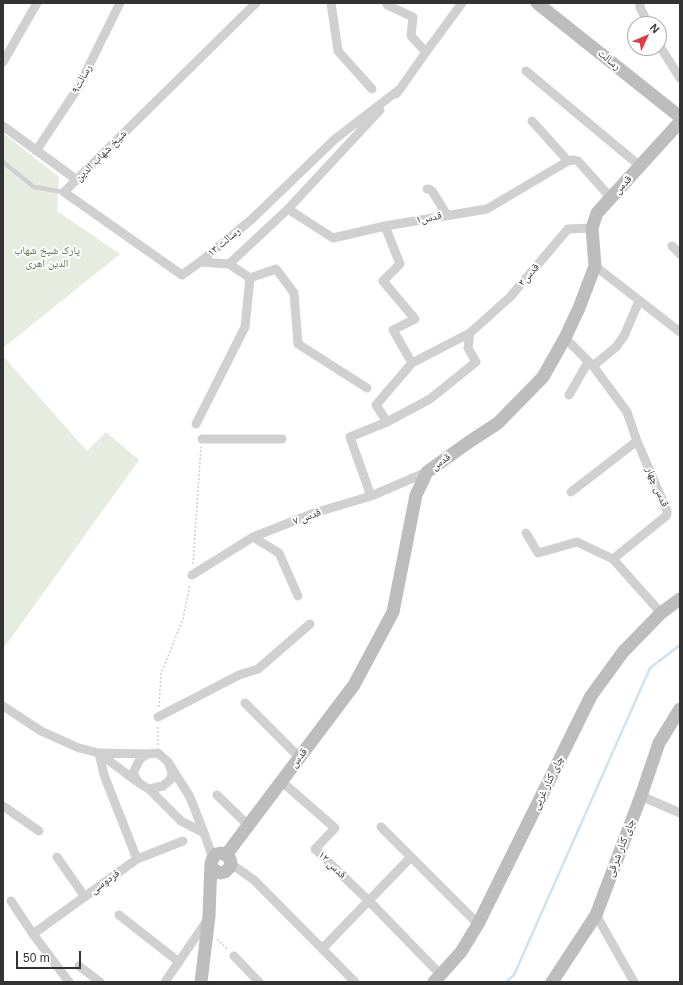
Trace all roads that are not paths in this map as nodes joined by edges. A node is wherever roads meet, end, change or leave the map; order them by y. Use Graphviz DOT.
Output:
graph roads {
  1 [pos="37,3"];
  2 [pos="120,3"];
  3 [pos="256,3"];
  4 [pos="331,3"];
  5 [pos="387,3"];
  6 [pos="462,3"];
  7 [pos="537,3"];
  8 [pos="640,3"];
  9 [pos="644,16"];
  10 [pos="426,52"];
  11 [pos="666,56"];
  12 [pos="3,62"];
  13 [pos="526,71"];
  14 [pos="680,78"];
  15 [pos="400,89"];
  16 [pos="372,90"];
  17 [pos="680,117"];
  18 [pos="532,121"];
  19 [pos="680,122"];
  20 [pos="3,126"];
  21 [pos="36,151"];
  22 [pos="568,161"];
  23 [pos="3,162"];
  24 [pos="640,166"];
  25 [pos="77,180"];
  26 [pos="426,189"];
  27 [pos="64,192"];
  28 [pos="611,198"];
  29 [pos="288,208"];
  30 [pos="448,215"];
  31 [pos="385,226"];
  32 [pos="592,228"];
  33 [pos="672,246"];
  34 [pos="680,254"];
  35 [pos="200,262"];
  36 [pos="229,264"];
  37 [pos="595,266"];
  38 [pos="250,278"];
  39 [pos="639,300"];
  40 [pos="680,332"];
  41 [pos="470,333"];
  42 [pos="565,338"];
  43 [pos="412,363"];
  44 [pos="590,364"];
  45 [pos="367,388"];
  46 [pos="569,395"];
  47 [pos="387,422"];
  48 [pos="196,424"];
  49 [pos="282,438"];
  50 [pos="202,439"];
  51 [pos="637,441"];
  52 [pos="427,472"];
  53 [pos="571,492"];
  54 [pos="371,496"];
  55 [pos="526,533"];
  56 [pos="253,537"];
  57 [pos="613,558"];
  58 [pos="192,575"];
  59 [pos="298,596"];
  60 [pos="680,599"];
  61 [pos="661,613"];
  62 [pos="310,624"];
  63 [pos="245,703"];
  64 [pos="3,706"];
  65 [pos="680,710"];
  66 [pos="158,717"];
  67 [pos="99,753"];
  68 [pos="147,754"];
  69 [pos="299,757"];
  70 [pos="168,762"];
  71 [pos="281,781"];
  72 [pos="139,783"];
  73 [pos="149,789"];
  74 [pos="217,795"];
  75 [pos="641,796"];
  76 [pos="3,806"];
  77 [pos="680,813"];
  78 [pos="249,826"];
  79 [pos="381,827"];
  80 [pos="39,831"];
  81 [pos="204,833"];
  82 [pos="183,840"];
  83 [pos="57,857"];
  84 [pos="411,857"];
  85 [pos="136,860"];
  86 [pos="212,860"];
  87 [pos="229,862"];
  88 [pos="85,897"];
  89 [pos="10,901"];
  90 [pos="369,901"];
  91 [pos="119,915"];
  92 [pos="596,915"];
  93 [pos="208,922"];
  94 [pos="478,924"];
  95 [pos="34,934"];
  96 [pos="322,949"];
  97 [pos="234,956"];
  98 [pos="179,962"];
  99 [pos="79,966"];
  100 [pos="438,979"];
  101 [pos="69,982"];
  102 [pos="100,982"];
  103 [pos="165,982"];
  104 [pos="202,982"];
  105 [pos="259,982"];
  106 [pos="355,982"];
  107 [pos="552,982"];
  108 [pos="634,982"];
  1 -- 12 [label="street"];
  2 -- 21 [label="street, رسالت۹"];
  3 -- 25 [label="street, شیخ شهاب الدین"];
  4 -- 16 [label="street"];
  5 -- 10 [label="street"];
  6 -- 10 [label="street, رسالت ۱۳"];
  7 -- 17 [label="street, رسالت"];
  8 -- 9 [label="street"];
  10 -- 15 [label="street, رسالت ۱۳"];
  11 -- 14 [label="street"];
  13 -- 24 [label="street"];
  15 -- 29 [label="street, رسالت ۱۳"];
  15 -- 35 [label="street, رسالت ۱۳"];
  18 -- 22 [label="street"];
  19 -- 24 [label="street, قدس"];
  20 -- 21 [label="street"];
  21 -- 25 [label="street"];
  22 -- 28 [label="street"];
  22 -- 30 [label="street, قدس۱"];
  23 -- 27 [label="lane"];
  24 -- 28 [label="street, قدس"];
  25 -- 27 [label="street, شیخ شهاب الدین"];
  26 -- 30 [label="street"];
  27 -- 35 [label="street, شیخ شهاب الدین"];
  28 -- 32 [label="street, قدس"];
  29 -- 31 [label="street, قدس۱"];
  29 -- 36 [label="street, رسالت ۱۳"];
  30 -- 31 [label="street, قدس۱"];
  31 -- 43 [label="street"];
  32 -- 37 [label="street, قدس"];
  32 -- 41 [label="street, قدس۳"];
  33 -- 34 [label="street"];
  35 -- 36 [label="street, رسالت ۱۳"];
  36 -- 38 [label="street"];
  37 -- 39 [label="street"];
  37 -- 42 [label="street, قدس"];
  38 -- 45 [label="street"];
  38 -- 48 [label="street"];
  39 -- 40 [label="street"];
  39 -- 44 [label="street"];
  41 -- 43 [label="street, قدس۳"];
  41 -- 47 [label="street"];
  42 -- 44 [label="street, قدس چهار"];
  42 -- 52 [label="street, قدس"];
  43 -- 47 [label="street, قدس۳"];
  44 -- 46 [label="street"];
  44 -- 51 [label="street, قدس چهار"];
  47 -- 54 [label="street"];
  49 -- 50 [label="street"];
  51 -- 53 [label="street"];
  51 -- 57 [label="street, قدس چهار"];
  52 -- 54 [label="street, قدس ۷"];
  52 -- 69 [label="street, قدس"];
  54 -- 56 [label="street, قدس ۷"];
  55 -- 57 [label="street"];
  56 -- 58 [label="street, قدس ۷"];
  56 -- 59 [label="street"];
  57 -- 61 [label="street"];
  60 -- 61 [label="street, چای کنار غربی"];
  61 -- 94 [label="street, چای کنار غربی"];
  62 -- 66 [label="street"];
  63 -- 69 [label="street"];
  64 -- 67 [label="street"];
  65 -- 75 [label="street, چای کنار شرقی"];
  67 -- 68 [label="street"];
  67 -- 72 [label="street"];
  67 -- 85 [label="street"];
  68 -- 70 [label="street"];
  68 -- 72 [label="street"];
  69 -- 71 [label="street, قدس"];
  70 -- 73 [label="street"];
  70 -- 81 [label="street, قدس"];
  71 -- 78 [label="street, قدس"];
  71 -- 90 [label="street, قدس ۱۲"];
  72 -- 73 [label="street"];
  73 -- 81 [label="street"];
  74 -- 78 [label="street"];
  75 -- 77 [label="street"];
  75 -- 92 [label="street, چای کنار شرقی"];
  76 -- 80 [label="street"];
  78 -- 87 [label="street, قدس"];
  79 -- 84 [label="street"];
  81 -- 86 [label="street, قدس"];
  82 -- 85 [label="street, فردوسی"];
  83 -- 88 [label="street"];
  84 -- 90 [label="street"];
  84 -- 94 [label="street"];
  85 -- 88 [label="street, فردوسی"];
  86 -- 87 [label="street"];
  86 -- 93 [label="street, قدس"];
  87 -- 93 [label="street, قدس"];
  87 -- 96 [label="street"];
  88 -- 95 [label="street, فردوسی"];
  89 -- 95 [label="street"];
  90 -- 96 [label="street"];
  90 -- 100 [label="street"];
  91 -- 98 [label="street"];
  92 -- 107 [label="street, چای کنار شرقی"];
  92 -- 108 [label="street"];
  93 -- 98 [label="street, قدس"];
  93 -- 104 [label="street, قدس"];
  94 -- 100 [label="street, چای کنار غربی"];
  95 -- 101 [label="street"];
  96 -- 106 [label="street"];
  97 -- 105 [label="street"];
  98 -- 103 [label="street, قدس"];
  99 -- 102 [label="street"];
}
